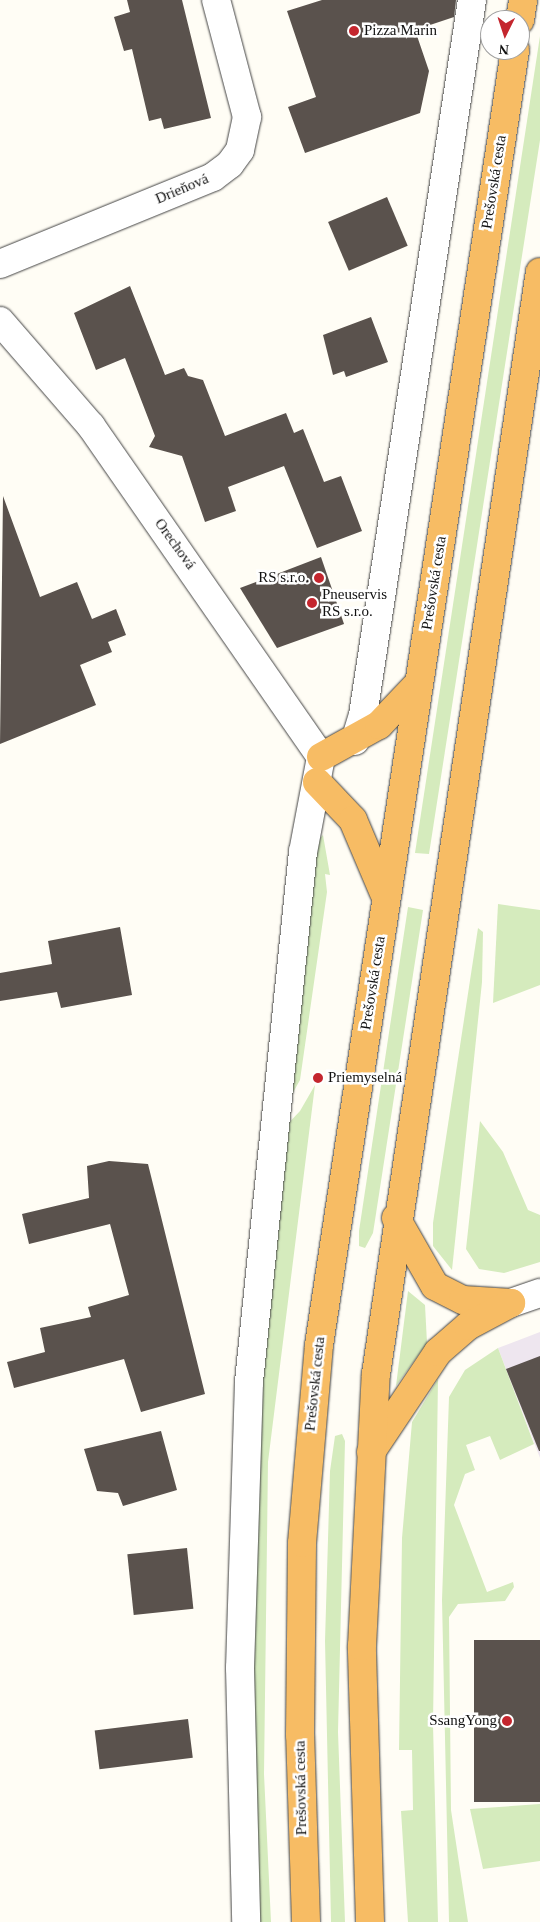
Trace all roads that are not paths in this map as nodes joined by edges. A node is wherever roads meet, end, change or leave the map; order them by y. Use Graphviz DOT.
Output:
graph roads {
  1 [pos="216,0"];
  2 [pos="472,0"];
  3 [pos="513,60"];
  4 [pos="0,264"];
  5 [pos="540,272"];
  6 [pos="0,320"];
  7 [pos="419,683"];
  8 [pos="355,741"];
  9 [pos="319,770"];
  10 [pos="386,899"];
  11 [pos="396,1218"];
  12 [pos="540,1293"];
  13 [pos="511,1303"];
  14 [pos="369,1456"];
  15 [pos="246,1922"];
  16 [pos="306,1922"];
  17 [pos="370,1922"];
  1 -- 4 [label="street, Drieňová"];
  2 -- 8 [label="street"];
  3 -- 7 [label="highway, Prešovská cesta"];
  5 -- 11 [label="highway"];
  6 -- 9 [label="street, Orechová"];
  7 -- 8 [label="highway"];
  7 -- 10 [label="highway, Prešovská cesta"];
  8 -- 9 [label="highway"];
  9 -- 10 [label="highway"];
  9 -- 15 [label="street"];
  10 -- 16 [label="highway, Prešovská cesta"];
  11 -- 13 [label="highway"];
  11 -- 14 [label="highway"];
  12 -- 13 [label="street"];
  13 -- 14 [label="highway"];
  14 -- 17 [label="highway"];
}
